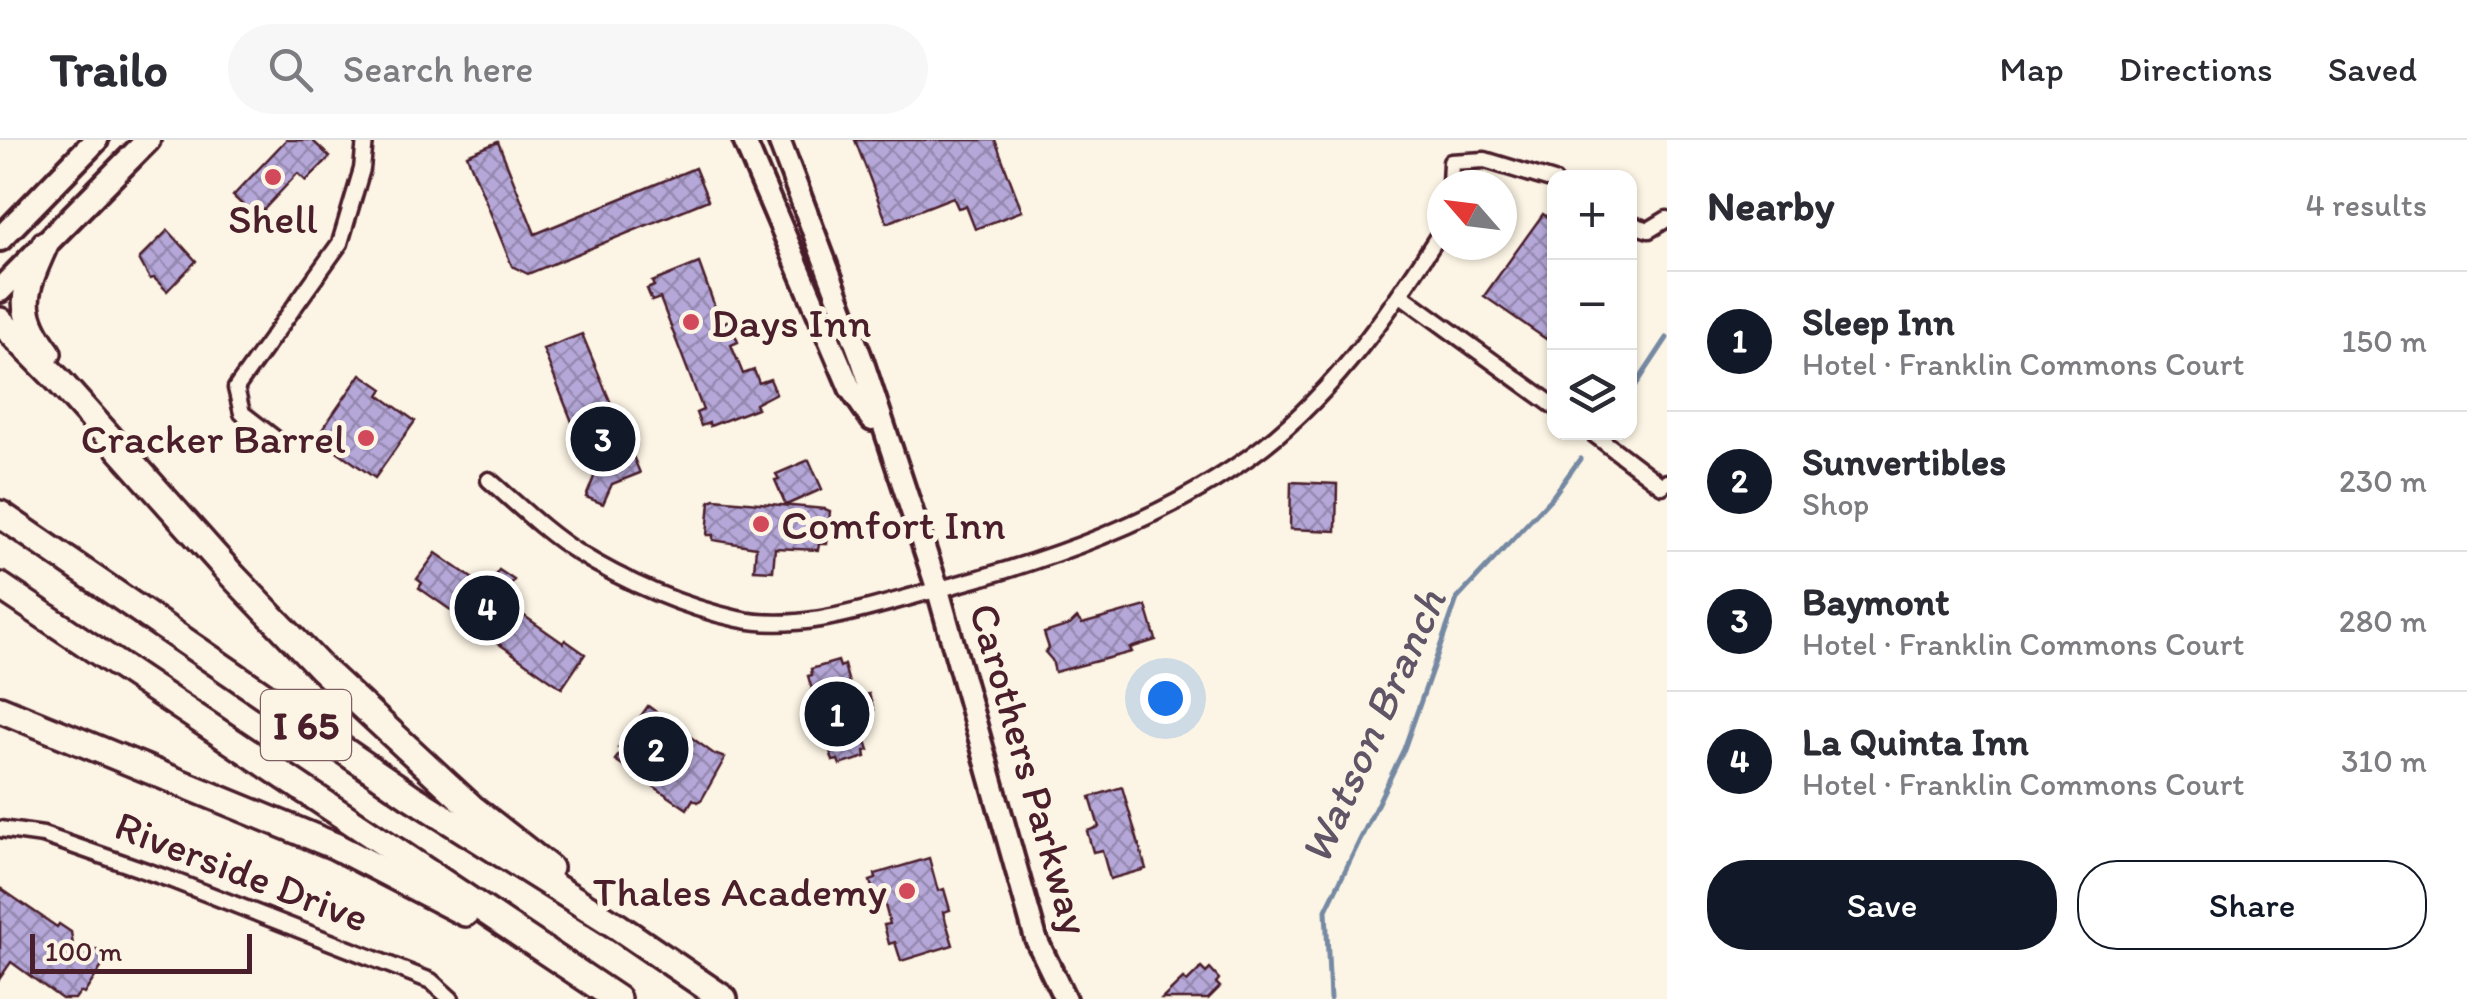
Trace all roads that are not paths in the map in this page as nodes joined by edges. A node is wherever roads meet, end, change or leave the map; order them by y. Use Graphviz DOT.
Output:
graph roads {
  1 [pos="96,140"];
  2 [pos="148,140"];
  3 [pos="365,140"];
  4 [pos="744,140"];
  5 [pos="780,140"];
  6 [pos="1451,170"];
  7 [pos="1547,179"];
  8 [pos="1667,219"];
  9 [pos="1637,226"];
  10 [pos="0,239"];
  11 [pos="44,244"];
  12 [pos="1427,254"];
  13 [pos="0,290"];
  14 [pos="1401,295"];
  15 [pos="0,321"];
  16 [pos="59,381"];
  17 [pos="1547,401"];
  18 [pos="276,440"];
  19 [pos="1602,440"];
  20 [pos="889,444"];
  21 [pos="489,480"];
  22 [pos="1665,484"];
  23 [pos="0,514"];
  24 [pos="0,586"];
  25 [pos="938,590"];
  26 [pos="0,709"];
  27 [pos="0,829"];
  28 [pos="617,926"];
  29 [pos="568,966"];
  30 [pos="451,999"];
  31 [pos="617,999"];
  32 [pos="724,999"];
  33 [pos="1066,999"];
  1 -- 10 [label="main road"];
  2 -- 11 [label="main road"];
  3 -- 18 [label="street"];
  4 -- 20 [label="main road, Carothers Parkway"];
  5 -- 20 [label="main road, Carothers Parkway"];
  6 -- 7 [label="street"];
  8 -- 9 [label="street"];
  11 -- 13 [label="main road"];
  11 -- 16 [label="highway"];
  12 -- 14 [label="street"];
  14 -- 17 [label="street"];
  14 -- 25 [label="street"];
  15 -- 16 [label="highway"];
  16 -- 28 [label="highway"];
  19 -- 22 [label="street"];
  20 -- 25 [label="main road, Carothers Parkway"];
  21 -- 25 [label="street"];
  23 -- 28 [label="highway, I 65"];
  24 -- 29 [label="highway, I 65"];
  25 -- 33 [label="main road, Carothers Parkway"];
  26 -- 29 [label="highway"];
  27 -- 30 [label="street, Riverside Drive"];
  28 -- 32 [label="highway, I 65"];
  29 -- 31 [label="highway, I 65"];
}
